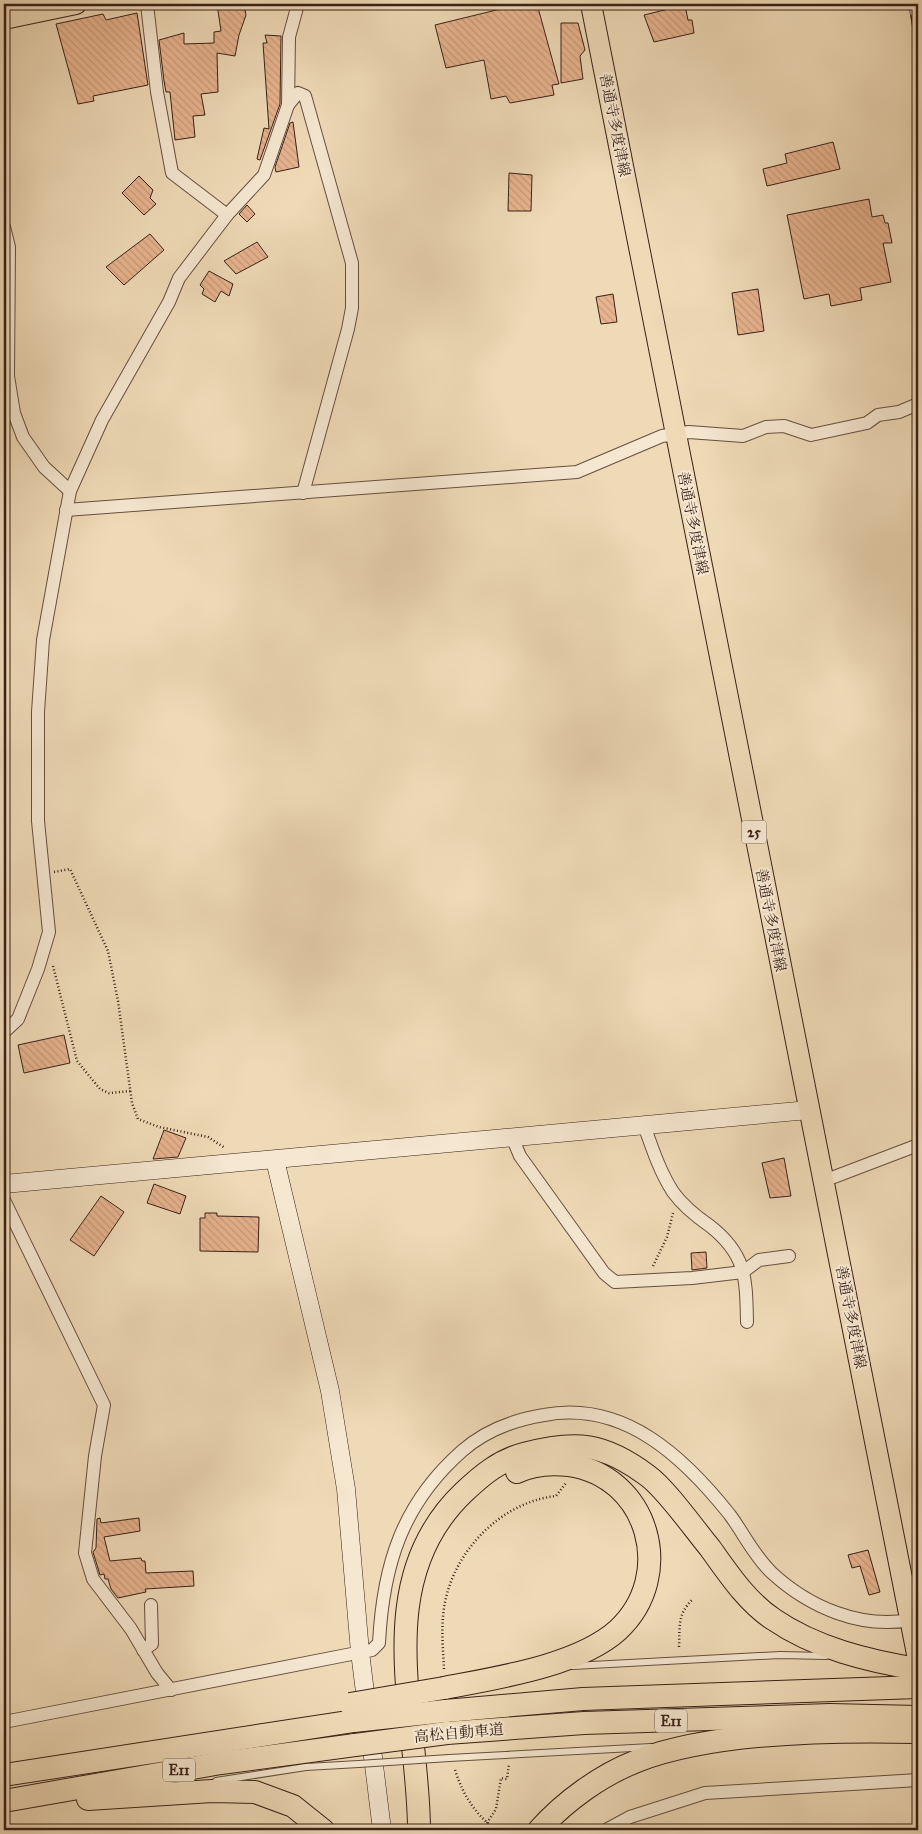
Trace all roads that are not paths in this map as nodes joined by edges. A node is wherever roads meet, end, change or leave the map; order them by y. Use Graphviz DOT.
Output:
graph roads {
  1 [pos="76,4"];
  2 [pos="147,4"];
  3 [pos="298,4"];
  4 [pos="591,4"];
  5 [pos="4,19"];
  6 [pos="288,105"];
  7 [pos="227,215"];
  8 [pos="4,227"];
  9 [pos="918,404"];
  10 [pos="675,435"];
  11 [pos="70,491"];
  12 [pos="303,493"];
  13 [pos="66,510"];
  14 [pos="4,1032"];
  15 [pos="809,1110"];
  16 [pos="644,1125"];
  17 [pos="512,1138"];
  18 [pos="918,1145"];
  19 [pos="275,1160"];
  20 [pos="824,1178"];
  21 [pos="4,1184"];
  22 [pos="4,1200"];
  23 [pos="789,1256"];
  24 [pos="743,1272"];
  25 [pos="747,1322"];
  26 [pos="151,1605"];
  27 [pos="914,1626"];
  28 [pos="143,1650"];
  29 [pos="360,1652"];
  30 [pos="856,1656"];
  31 [pos="918,1659"];
  32 [pos="918,1669"];
  33 [pos="525,1672"];
  34 [pos="890,1676"];
  35 [pos="918,1687"];
  36 [pos="171,1690"];
  37 [pos="352,1712"];
  38 [pos="918,1717"];
  39 [pos="4,1722"];
  40 [pos="904,1726"];
  41 [pos="695,1745"];
  42 [pos="357,1754"];
  43 [pos="4,1775"];
  44 [pos="918,1780"];
  45 [pos="206,1783"];
  46 [pos="196,1784"];
  47 [pos="93,1798"];
  48 [pos="4,1801"];
  49 [pos="4,1806"];
  50 [pos="322,1830"];
  51 [pos="382,1830"];
  52 [pos="418,1830"];
  53 [pos="434,1830"];
  54 [pos="539,1830"];
  55 [pos="606,1830"];
  1 -- 5 [label="main road"];
  2 -- 7 [label="street"];
  3 -- 6 [label="street"];
  4 -- 10 [label="main road, 善通寺多度津線 / 25"];
  6 -- 7 [label="street"];
  6 -- 12 [label="street"];
  7 -- 11 [label="street"];
  8 -- 11 [label="street"];
  9 -- 10 [label="street"];
  10 -- 12 [label="street"];
  10 -- 15 [label="main road, 善通寺多度津線 / 25"];
  11 -- 13 [label="street"];
  12 -- 13 [label="street"];
  13 -- 14 [label="street"];
  15 -- 16 [label="street"];
  15 -- 20 [label="main road, 善通寺多度津線 / 25"];
  16 -- 17 [label="street"];
  16 -- 24 [label="street"];
  17 -- 19 [label="street"];
  17 -- 24 [label="street"];
  18 -- 20 [label="street"];
  19 -- 21 [label="street"];
  19 -- 29 [label="street"];
  20 -- 27 [label="main road, 善通寺多度津線 / 25"];
  22 -- 28 [label="street"];
  23 -- 24 [label="street"];
  24 -- 25 [label="street"];
  26 -- 28 [label="street"];
  27 -- 29 [label="street"];
  27 -- 31 [label="main road, 善通寺多度津線 / 25"];
  28 -- 36 [label="street"];
  29 -- 36 [label="street"];
  29 -- 51 [label="street"];
  30 -- 33 [label="lane"];
  30 -- 34 [label="highway"];
  30 -- 52 [label="highway"];
  32 -- 34 [label="highway"];
  33 -- 37 [label="highway, bridge"];
  33 -- 53 [label="highway"];
  34 -- 35 [label="highway, 高松自動車道 / E11"];
  34 -- 37 [label="highway, 高松自動車道 / E11, bridge"];
  36 -- 39 [label="street"];
  37 -- 43 [label="highway, 高松自動車道 / E11"];
  38 -- 40 [label="highway, 高松自動車道 / E11"];
  40 -- 41 [label="highway"];
  40 -- 42 [label="highway, 高松自動車道 / E11, bridge"];
  41 -- 42 [label="lane, bridge"];
  41 -- 54 [label="highway"];
  42 -- 45 [label="lane"];
  42 -- 48 [label="highway, 高松自動車道 / E11"];
  44 -- 55 [label="street"];
  46 -- 47 [label="lane"];
  47 -- 49 [label="highway"];
  47 -- 50 [label="highway"];
}
